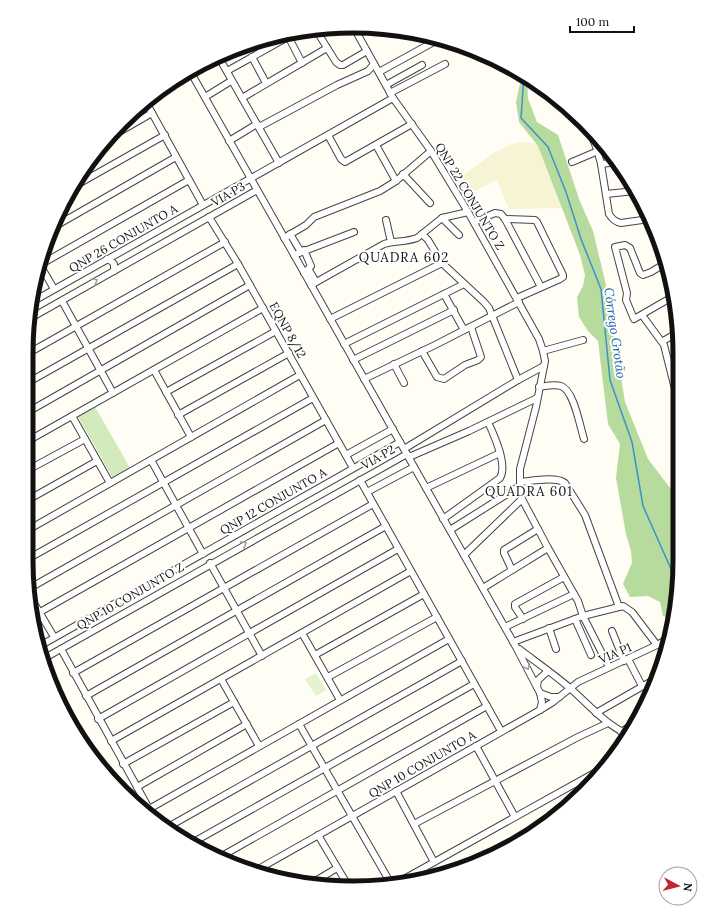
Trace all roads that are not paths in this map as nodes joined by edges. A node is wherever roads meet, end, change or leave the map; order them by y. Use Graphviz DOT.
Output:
graph roads {
  1 [pos="357,33"];
  2 [pos="319,35"];
  3 [pos="289,39"];
  4 [pos="274,43"];
  5 [pos="432,43"];
  6 [pos="259,47"];
  7 [pos="327,48"];
  8 [pos="261,51"];
  9 [pos="367,51"];
  10 [pos="252,57"];
  11 [pos="221,61"];
  12 [pos="302,63"];
  13 [pos="374,64"];
  14 [pos="445,64"];
  15 [pos="422,66"];
  16 [pos="227,71"];
  17 [pos="368,71"];
  18 [pos="379,71"];
  19 [pos="193,76"];
  20 [pos="231,81"];
  21 [pos="266,83"];
  22 [pos="386,85"];
  23 [pos="392,96"];
  24 [pos="204,97"];
  25 [pos="242,98"];
  26 [pos="149,107"];
  27 [pos="152,113"];
  28 [pos="412,124"];
  29 [pos="258,126"];
  30 [pos="126,128"];
  31 [pos="165,135"];
  32 [pos="328,135"];
  33 [pos="229,141"];
  34 [pos="594,142"];
  35 [pos="376,145"];
  36 [pos="431,151"];
  37 [pos="598,151"];
  38 [pos="176,157"];
  39 [pos="572,162"];
  40 [pos="279,163"];
  41 [pos="610,163"];
  42 [pos="601,164"];
  43 [pos="403,174"];
  44 [pos="250,179"];
  45 [pos="189,180"];
  46 [pos="396,180"];
  47 [pos="83,181"];
  48 [pos="257,190"];
  49 [pos="629,192"];
  50 [pos="606,194"];
  51 [pos="430,203"];
  52 [pos="203,205"];
  53 [pos="468,212"];
  54 [pos="209,217"];
  55 [pos="442,218"];
  56 [pos="505,219"];
  57 [pos="386,220"];
  58 [pos="644,220"];
  59 [pos="474,222"];
  60 [pos="61,223"];
  61 [pos="354,232"];
  62 [pos="422,234"];
  63 [pos="459,235"];
  64 [pos="287,236"];
  65 [pos="225,242"];
  66 [pos="391,242"];
  67 [pos="302,251"];
  68 [pos="120,252"];
  69 [pos="294,255"];
  70 [pos="47,259"];
  71 [pos="107,260"];
  72 [pos="442,263"];
  73 [pos="126,264"];
  74 [pos="238,264"];
  75 [pos="661,266"];
  76 [pos="114,271"];
  77 [pos="307,271"];
  78 [pos="44,272"];
  79 [pos="314,284"];
  80 [pos="464,284"];
  81 [pos="250,285"];
  82 [pos="541,287"];
  83 [pos="54,289"];
  84 [pos="444,294"];
  85 [pos="38,299"];
  86 [pos="668,299"];
  87 [pos="518,300"];
  88 [pos="62,301"];
  89 [pos="263,308"];
  90 [pos="454,310"];
  91 [pos="36,315"];
  92 [pos="493,315"];
  93 [pos="642,315"];
  94 [pos="330,319"];
  95 [pos="75,326"];
  96 [pos="471,327"];
  97 [pos="464,330"];
  98 [pos="276,331"];
  99 [pos="672,336"];
  100 [pos="583,340"];
  101 [pos="662,341"];
  102 [pos="344,344"];
  103 [pos="88,349"];
  104 [pos="33,350"];
  105 [pos="422,351"];
  106 [pos="544,351"];
  107 [pos="289,353"];
  108 [pos="354,360"];
  109 [pos="394,364"];
  110 [pos="544,366"];
  111 [pos="673,367"];
  112 [pos="154,370"];
  113 [pos="100,371"];
  114 [pos="300,376"];
  115 [pos="33,379"];
  116 [pos="364,379"];
  117 [pos="518,380"];
  118 [pos="404,383"];
  119 [pos="539,387"];
  120 [pos="166,392"];
  121 [pos="112,393"];
  122 [pos="313,398"];
  123 [pos="537,398"];
  124 [pos="33,409"];
  125 [pos="178,415"];
  126 [pos="72,416"];
  127 [pos="326,420"];
  128 [pos="488,422"];
  129 [pos="393,429"];
  130 [pos="191,437"];
  131 [pos="33,438"];
  132 [pos="85,439"];
  133 [pos="584,439"];
  134 [pos="400,442"];
  135 [pos="339,443"];
  136 [pos="406,453"];
  137 [pos="500,453"];
  138 [pos="346,456"];
  139 [pos="151,460"];
  140 [pos="97,461"];
  141 [pos="33,467"];
  142 [pos="414,467"];
  143 [pos="353,468"];
  144 [pos="360,480"];
  145 [pos="110,483"];
  146 [pos="164,483"];
  147 [pos="520,484"];
  148 [pos="426,488"];
  149 [pos="367,492"];
  150 [pos="33,497"];
  151 [pos="522,499"];
  152 [pos="290,504"];
  153 [pos="373,504"];
  154 [pos="176,505"];
  155 [pos="283,508"];
  156 [pos="296,516"];
  157 [pos="443,518"];
  158 [pos="289,519"];
  159 [pos="386,526"];
  160 [pos="33,527"];
  161 [pos="189,528"];
  162 [pos="538,529"];
  163 [pos="450,530"];
  164 [pos="548,548"];
  165 [pos="398,549"];
  166 [pos="203,554"];
  167 [pos="464,555"];
  168 [pos="33,556"];
  169 [pos="210,563"];
  170 [pos="512,570"];
  171 [pos="411,571"];
  172 [pos="564,577"];
  173 [pos="34,586"];
  174 [pos="483,588"];
  175 [pos="225,589"];
  176 [pos="424,594"];
  177 [pos="574,594"];
  178 [pos="126,597"];
  179 [pos="117,602"];
  180 [pos="37,607"];
  181 [pos="619,607"];
  182 [pos="132,608"];
  183 [pos="237,610"];
  184 [pos="40,612"];
  185 [pos="122,613"];
  186 [pos="584,616"];
  187 [pos="437,617"];
  188 [pos="523,619"];
  189 [pos="575,619"];
  190 [pos="505,627"];
  191 [pos="549,628"];
  192 [pos="612,631"];
  193 [pos="250,633"];
  194 [pos="302,633"];
  195 [pos="54,637"];
  196 [pos="449,639"];
  197 [pos="663,642"];
  198 [pos="44,643"];
  199 [pos="515,644"];
  200 [pos="657,645"];
  201 [pos="60,649"];
  202 [pos="556,649"];
  203 [pos="315,655"];
  204 [pos="591,655"];
  205 [pos="48,656"];
  206 [pos="262,656"];
  207 [pos="626,660"];
  208 [pos="462,661"];
  209 [pos="609,667"];
  210 [pos="548,671"];
  211 [pos="73,673"];
  212 [pos="328,677"];
  213 [pos="222,679"];
  214 [pos="560,681"];
  215 [pos="649,682"];
  216 [pos="474,684"];
  217 [pos="642,686"];
  218 [pos="569,688"];
  219 [pos="538,690"];
  220 [pos="86,696"];
  221 [pos="560,696"];
  222 [pos="340,700"];
  223 [pos="234,702"];
  224 [pos="487,706"];
  225 [pos="540,710"];
  226 [pos="596,713"];
  227 [pos="98,719"];
  228 [pos="608,723"];
  229 [pos="246,724"];
  230 [pos="299,724"];
  231 [pos="625,730"];
  232 [pos="501,731"];
  233 [pos="621,732"];
  234 [pos="111,741"];
  235 [pos="312,745"];
  236 [pos="259,746"];
  237 [pos="476,746"];
  238 [pos="123,764"];
  239 [pos="325,768"];
  240 [pos="586,780"];
  241 [pos="495,782"];
  242 [pos="137,787"];
  243 [pos="338,790"];
  244 [pos="396,791"];
  245 [pos="148,807"];
  246 [pos="150,808"];
  247 [pos="353,816"];
  248 [pos="515,817"];
  249 [pos="414,824"];
  250 [pos="173,825"];
  251 [pos="318,836"];
  252 [pos="197,840"];
  253 [pos="225,854"];
  254 [pos="434,862"];
  255 [pos="261,867"];
  256 [pos="337,868"];
  257 [pos="409,876"];
  258 [pos="319,879"];
  259 [pos="388,879"];
  260 [pos="345,881"];
  1 -- 9 [label="street, QNP 22 CONJUNTO Z"];
  2 -- 7 [label="street"];
  3 -- 12 [label="street"];
  4 -- 8 [label="street"];
  5 -- 18 [label="street"];
  6 -- 8 [label="street"];
  7 -- 9 [label="street"];
  7 -- 12 [label="street"];
  8 -- 10 [label="street"];
  9 -- 13 [label="street, QNP 22 CONJUNTO Z"];
  10 -- 16 [label="street"];
  10 -- 21 [label="street"];
  11 -- 16 [label="street"];
  12 -- 21 [label="street"];
  13 -- 17 [label="street"];
  13 -- 18 [label="street, QNP 22 CONJUNTO Z"];
  14 -- 23 [label="street, VIA P3"];
  15 -- 22 [label="street"];
  16 -- 20 [label="street"];
  17 -- 18 [label="street"];
  17 -- 29 [label="street"];
  18 -- 22 [label="street, QNP 22 CONJUNTO Z"];
  19 -- 24 [label="street"];
  20 -- 24 [label="street"];
  20 -- 25 [label="street"];
  21 -- 25 [label="street"];
  22 -- 23 [label="street, QNP 22 CONJUNTO Z"];
  23 -- 28 [label="street, QNP 22 CONJUNTO Z"];
  23 -- 32 [label="street, VIA P3"];
  24 -- 33 [label="street"];
  25 -- 29 [label="street"];
  26 -- 27 [label="street"];
  27 -- 30 [label="street"];
  27 -- 31 [label="street"];
  28 -- 35 [label="street"];
  28 -- 36 [label="street, QNP 22 CONJUNTO Z"];
  29 -- 33 [label="street"];
  29 -- 40 [label="street"];
  31 -- 38 [label="street"];
  31 -- 47 [label="street"];
  32 -- 35 [label="street"];
  32 -- 40 [label="street, VIA P3"];
  33 -- 44 [label="street"];
  34 -- 37 [label="street"];
  35 -- 46 [label="street"];
  36 -- 43 [label="street"];
  36 -- 53 [label="street, QNP 22 CONJUNTO Z"];
  37 -- 39 [label="street"];
  37 -- 42 [label="street"];
  38 -- 45 [label="street"];
  38 -- 60 [label="street"];
  40 -- 44 [label="street, VIA P3"];
  41 -- 42 [label="street"];
  42 -- 50 [label="street"];
  43 -- 46 [label="street"];
  43 -- 51 [label="street"];
  44 -- 48 [label="street"];
  44 -- 52 [label="street, VIA P3"];
  45 -- 52 [label="street"];
  45 -- 70 [label="street"];
  46 -- 64 [label="street"];
  48 -- 54 [label="street, VIA P3"];
  48 -- 64 [label="street"];
  49 -- 50 [label="street"];
  50 -- 58 [label="street"];
  52 -- 68 [label="street, QNP 26 CONJUNTO A"];
  53 -- 55 [label="street"];
  53 -- 59 [label="street, QNP 22 CONJUNTO Z"];
  54 -- 65 [label="street, EQNP 8/12"];
  54 -- 73 [label="street, VIA P3"];
  55 -- 62 [label="street"];
  55 -- 63 [label="street"];
  56 -- 59 [label="street"];
  56 -- 82 [label="street"];
  56 -- 82 [label="street"];
  57 -- 66 [label="street"];
  59 -- 87 [label="street, QNP 22 CONJUNTO Z"];
  61 -- 67 [label="street"];
  62 -- 66 [label="street"];
  62 -- 72 [label="street"];
  64 -- 67 [label="street"];
  64 -- 69 [label="street"];
  65 -- 74 [label="street, EQNP 8/12"];
  65 -- 95 [label="street"];
  66 -- 79 [label="street"];
  67 -- 69 [label="street"];
  67 -- 77 [label="street"];
  68 -- 71 [label="street, QNP 26 CONJUNTO A"];
  68 -- 73 [label="street"];
  69 -- 77 [label="street"];
  71 -- 76 [label="street"];
  71 -- 83 [label="street, QNP 26 CONJUNTO A"];
  72 -- 80 [label="street"];
  72 -- 94 [label="street"];
  73 -- 76 [label="street, VIA P3"];
  74 -- 81 [label="street, EQNP 8/12"];
  74 -- 103 [label="street"];
  75 -- 93 [label="street"];
  88 -- 76 [label="street, VIA P3, one-way"];
  77 -- 79 [label="street"];
  78 -- 83 [label="street"];
  79 -- 94 [label="street"];
  80 -- 84 [label="street"];
  80 -- 92 [label="street"];
  81 -- 89 [label="street, EQNP 8/12"];
  81 -- 113 [label="street"];
  82 -- 87 [label="street"];
  83 -- 85 [label="street, QNP 26 CONJUNTO A"];
  84 -- 90 [label="street"];
  84 -- 102 [label="street"];
  86 -- 93 [label="street"];
  87 -- 92 [label="street"];
  87 -- 106 [label="street, QNP 22 CONJUNTO Z"];
  88 -- 91 [label="street, VIA P3"];
  88 -- 95 [label="street"];
  89 -- 98 [label="street, EQNP 8/12"];
  89 -- 112 [label="street"];
  90 -- 97 [label="street"];
  90 -- 108 [label="street"];
  92 -- 96 [label="street"];
  92 -- 117 [label="street"];
  93 -- 101 [label="street"];
  94 -- 102 [label="street"];
  95 -- 103 [label="street"];
  95 -- 104 [label="street"];
  96 -- 97 [label="street"];
  96 -- 105 [label="street"];
  97 -- 105 [label="street"];
  98 -- 107 [label="street, EQNP 8/12"];
  98 -- 120 [label="street"];
  99 -- 101 [label="street"];
  100 -- 106 [label="street"];
  101 -- 111 [label="street"];
  102 -- 108 [label="street"];
  103 -- 113 [label="street"];
  103 -- 115 [label="street"];
  105 -- 109 [label="street"];
  106 -- 110 [label="street, QNP 22 CONJUNTO Z"];
  107 -- 114 [label="street, EQNP 8/12"];
  107 -- 125 [label="street"];
  108 -- 116 [label="street"];
  109 -- 116 [label="street"];
  109 -- 118 [label="street"];
  110 -- 117 [label="street"];
  110 -- 119 [label="street, QNP 22 CONJUNTO Z"];
  112 -- 120 [label="street"];
  112 -- 121 [label="street"];
  113 -- 121 [label="street"];
  113 -- 124 [label="street"];
  114 -- 122 [label="street, EQNP 8/12"];
  114 -- 130 [label="street"];
  116 -- 129 [label="street"];
  117 -- 136 [label="street"];
  119 -- 123 [label="street, QNP 22 CONJUNTO Z"];
  119 -- 133 [label="street"];
  120 -- 125 [label="street"];
  121 -- 126 [label="street"];
  122 -- 127 [label="street, EQNP 8/12"];
  122 -- 146 [label="street"];
  123 -- 128 [label="street"];
  123 -- 147 [label="street, QNP 22 CONJUNTO Z"];
  125 -- 130 [label="street"];
  126 -- 131 [label="street"];
  126 -- 132 [label="street"];
  127 -- 135 [label="street, EQNP 8/12"];
  127 -- 154 [label="street"];
  128 -- 136 [label="street"];
  128 -- 137 [label="street"];
  129 -- 134 [label="street"];
  129 -- 138 [label="street"];
  130 -- 139 [label="street"];
  132 -- 140 [label="street"];
  132 -- 141 [label="street"];
  134 -- 136 [label="street"];
  134 -- 143 [label="street, VIA P2"];
  135 -- 138 [label="street, EQNP 8/12"];
  135 -- 161 [label="street"];
  136 -- 142 [label="street"];
  136 -- 144 [label="street, VIA P2"];
  137 -- 148 [label="street"];
  137 -- 157 [label="street"];
  138 -- 143 [label="street, EQNP 8/12"];
  139 -- 145 [label="street"];
  139 -- 146 [label="street"];
  140 -- 145 [label="street"];
  140 -- 150 [label="street"];
  142 -- 148 [label="street"];
  142 -- 149 [label="street"];
  143 -- 152 [label="street, QNP 12 CONJUNTO A"];
  144 -- 149 [label="street"];
  144 -- 156 [label="street, VIA P2"];
  145 -- 160 [label="street"];
  146 -- 154 [label="street"];
  146 -- 168 [label="street"];
  147 -- 151 [label="street, QNP 22 CONJUNTO Z"];
  147 -- 163 [label="street"];
  147 -- 181 [label="street"];
  148 -- 157 [label="street"];
  149 -- 153 [label="street"];
  151 -- 162 [label="street, QNP 22 CONJUNTO Z"];
  151 -- 167 [label="street"];
  152 -- 155 [label="street, QNP 12 CONJUNTO A"];
  152 -- 156 [label="street"];
  153 -- 159 [label="street"];
  153 -- 175 [label="street"];
  154 -- 161 [label="street"];
  154 -- 173 [label="street"];
  155 -- 158 [label="street"];
  155 -- 166 [label="street, QNP 12 CONJUNTO A"];
  156 -- 158 [label="street, VIA P2"];
  157 -- 163 [label="street"];
  169 -- 158 [label="street, QNP 10 CONJUNTO Z, one-way"];
  159 -- 165 [label="street"];
  159 -- 183 [label="street"];
  161 -- 166 [label="street"];
  161 -- 184 [label="street"];
  162 -- 164 [label="street, QNP 22 CONJUNTO Z"];
  162 -- 170 [label="street"];
  163 -- 167 [label="street"];
  164 -- 170 [label="street"];
  164 -- 172 [label="street, QNP 22 CONJUNTO Z"];
  165 -- 171 [label="street"];
  165 -- 193 [label="street"];
  166 -- 178 [label="street, QNP 12 CONJUNTO A"];
  167 -- 174 [label="street"];
  169 -- 175 [label="street"];
  169 -- 182 [label="street, QNP 10 CONJUNTO Z"];
  170 -- 174 [label="street"];
  171 -- 176 [label="street"];
  171 -- 194 [label="street"];
  172 -- 177 [label="street, QNP 22 CONJUNTO Z"];
  172 -- 188 [label="street"];
  174 -- 190 [label="street"];
  175 -- 183 [label="street"];
  175 -- 211 [label="street"];
  176 -- 187 [label="street"];
  176 -- 203 [label="street"];
  177 -- 186 [label="street, QNP 22 CONJUNTO Z"];
  177 -- 188 [label="street"];
  178 -- 179 [label="street, QNP 12 CONJUNTO A"];
  178 -- 182 [label="street"];
  179 -- 185 [label="street"];
  179 -- 195 [label="street, QNP 12 CONJUNTO A"];
  180 -- 184 [label="street"];
  181 -- 186 [label="street"];
  181 -- 200 [label="street"];
  182 -- 185 [label="street, QNP 10 CONJUNTO Z"];
  183 -- 193 [label="street"];
  183 -- 220 [label="street"];
  184 -- 195 [label="street"];
  185 -- 201 [label="street, QNP 10 CONJUNTO Z"];
  186 -- 189 [label="street"];
  186 -- 209 [label="street, QNP 22 CONJUNTO Z"];
  187 -- 196 [label="street"];
  187 -- 212 [label="street"];
  188 -- 190 [label="street"];
  189 -- 191 [label="street"];
  189 -- 204 [label="street"];
  190 -- 199 [label="street"];
  191 -- 199 [label="street"];
  191 -- 202 [label="street"];
  192 -- 207 [label="street"];
  193 -- 206 [label="street"];
  193 -- 227 [label="street"];
  194 -- 203 [label="street"];
  194 -- 206 [label="street"];
  195 -- 198 [label="street"];
  196 -- 208 [label="street"];
  196 -- 222 [label="street"];
  197 -- 200 [label="street, VIA P1"];
  199 -- 210 [label="street"];
  199 -- 219 [label="street, one-way"];
  200 -- 207 [label="street, VIA P1"];
  201 -- 205 [label="street"];
  201 -- 211 [label="street"];
  203 -- 212 [label="street"];
  206 -- 213 [label="street"];
  207 -- 209 [label="street, VIA P1"];
  207 -- 217 [label="street"];
  208 -- 216 [label="street"];
  208 -- 235 [label="street"];
  209 -- 218 [label="street, VIA P1"];
  210 -- 214 [label="street"];
  210 -- 219 [label="street"];
  211 -- 220 [label="street"];
  212 -- 222 [label="street"];
  213 -- 223 [label="street"];
  213 -- 234 [label="street"];
  214 -- 218 [label="street"];
  214 -- 221 [label="street"];
  215 -- 217 [label="street"];
  216 -- 224 [label="street"];
  216 -- 239 [label="street"];
  217 -- 226 [label="street"];
  218 -- 221 [label="street, VIA P1"];
  218 -- 226 [label="street"];
  219 -- 221 [label="street"];
  219 -- 225 [label="street"];
  220 -- 227 [label="street"];
  221 -- 225 [label="street, VIA P1"];
  222 -- 230 [label="street"];
  223 -- 229 [label="street"];
  223 -- 238 [label="street"];
  224 -- 232 [label="street"];
  224 -- 243 [label="street"];
  225 -- 232 [label="street"];
  226 -- 228 [label="street"];
  227 -- 234 [label="street"];
  228 -- 233 [label="street"];
  228 -- 241 [label="street"];
  229 -- 236 [label="street"];
  229 -- 242 [label="street"];
  230 -- 235 [label="street"];
  230 -- 236 [label="street"];
  231 -- 233 [label="street"];
  232 -- 237 [label="street, QNP 10 CONJUNTO A"];
  234 -- 238 [label="street"];
  235 -- 239 [label="street"];
  235 -- 250 [label="street"];
  236 -- 246 [label="street"];
  237 -- 241 [label="street"];
  237 -- 244 [label="street, QNP 10 CONJUNTO A"];
  238 -- 242 [label="street"];
  239 -- 243 [label="street"];
  239 -- 252 [label="street"];
  240 -- 248 [label="street"];
  241 -- 248 [label="street"];
  241 -- 249 [label="street"];
  242 -- 245 [label="street"];
  243 -- 247 [label="street"];
  243 -- 253 [label="street"];
  244 -- 247 [label="street, QNP 10 CONJUNTO A"];
  244 -- 249 [label="street"];
  247 -- 251 [label="street, QNP 10 CONJUNTO A"];
  247 -- 259 [label="street"];
  248 -- 254 [label="street"];
  249 -- 254 [label="street"];
  251 -- 255 [label="street, QNP 10 CONJUNTO A"];
  251 -- 256 [label="street"];
  254 -- 257 [label="street"];
  256 -- 258 [label="street"];
  256 -- 260 [label="street"];
}
